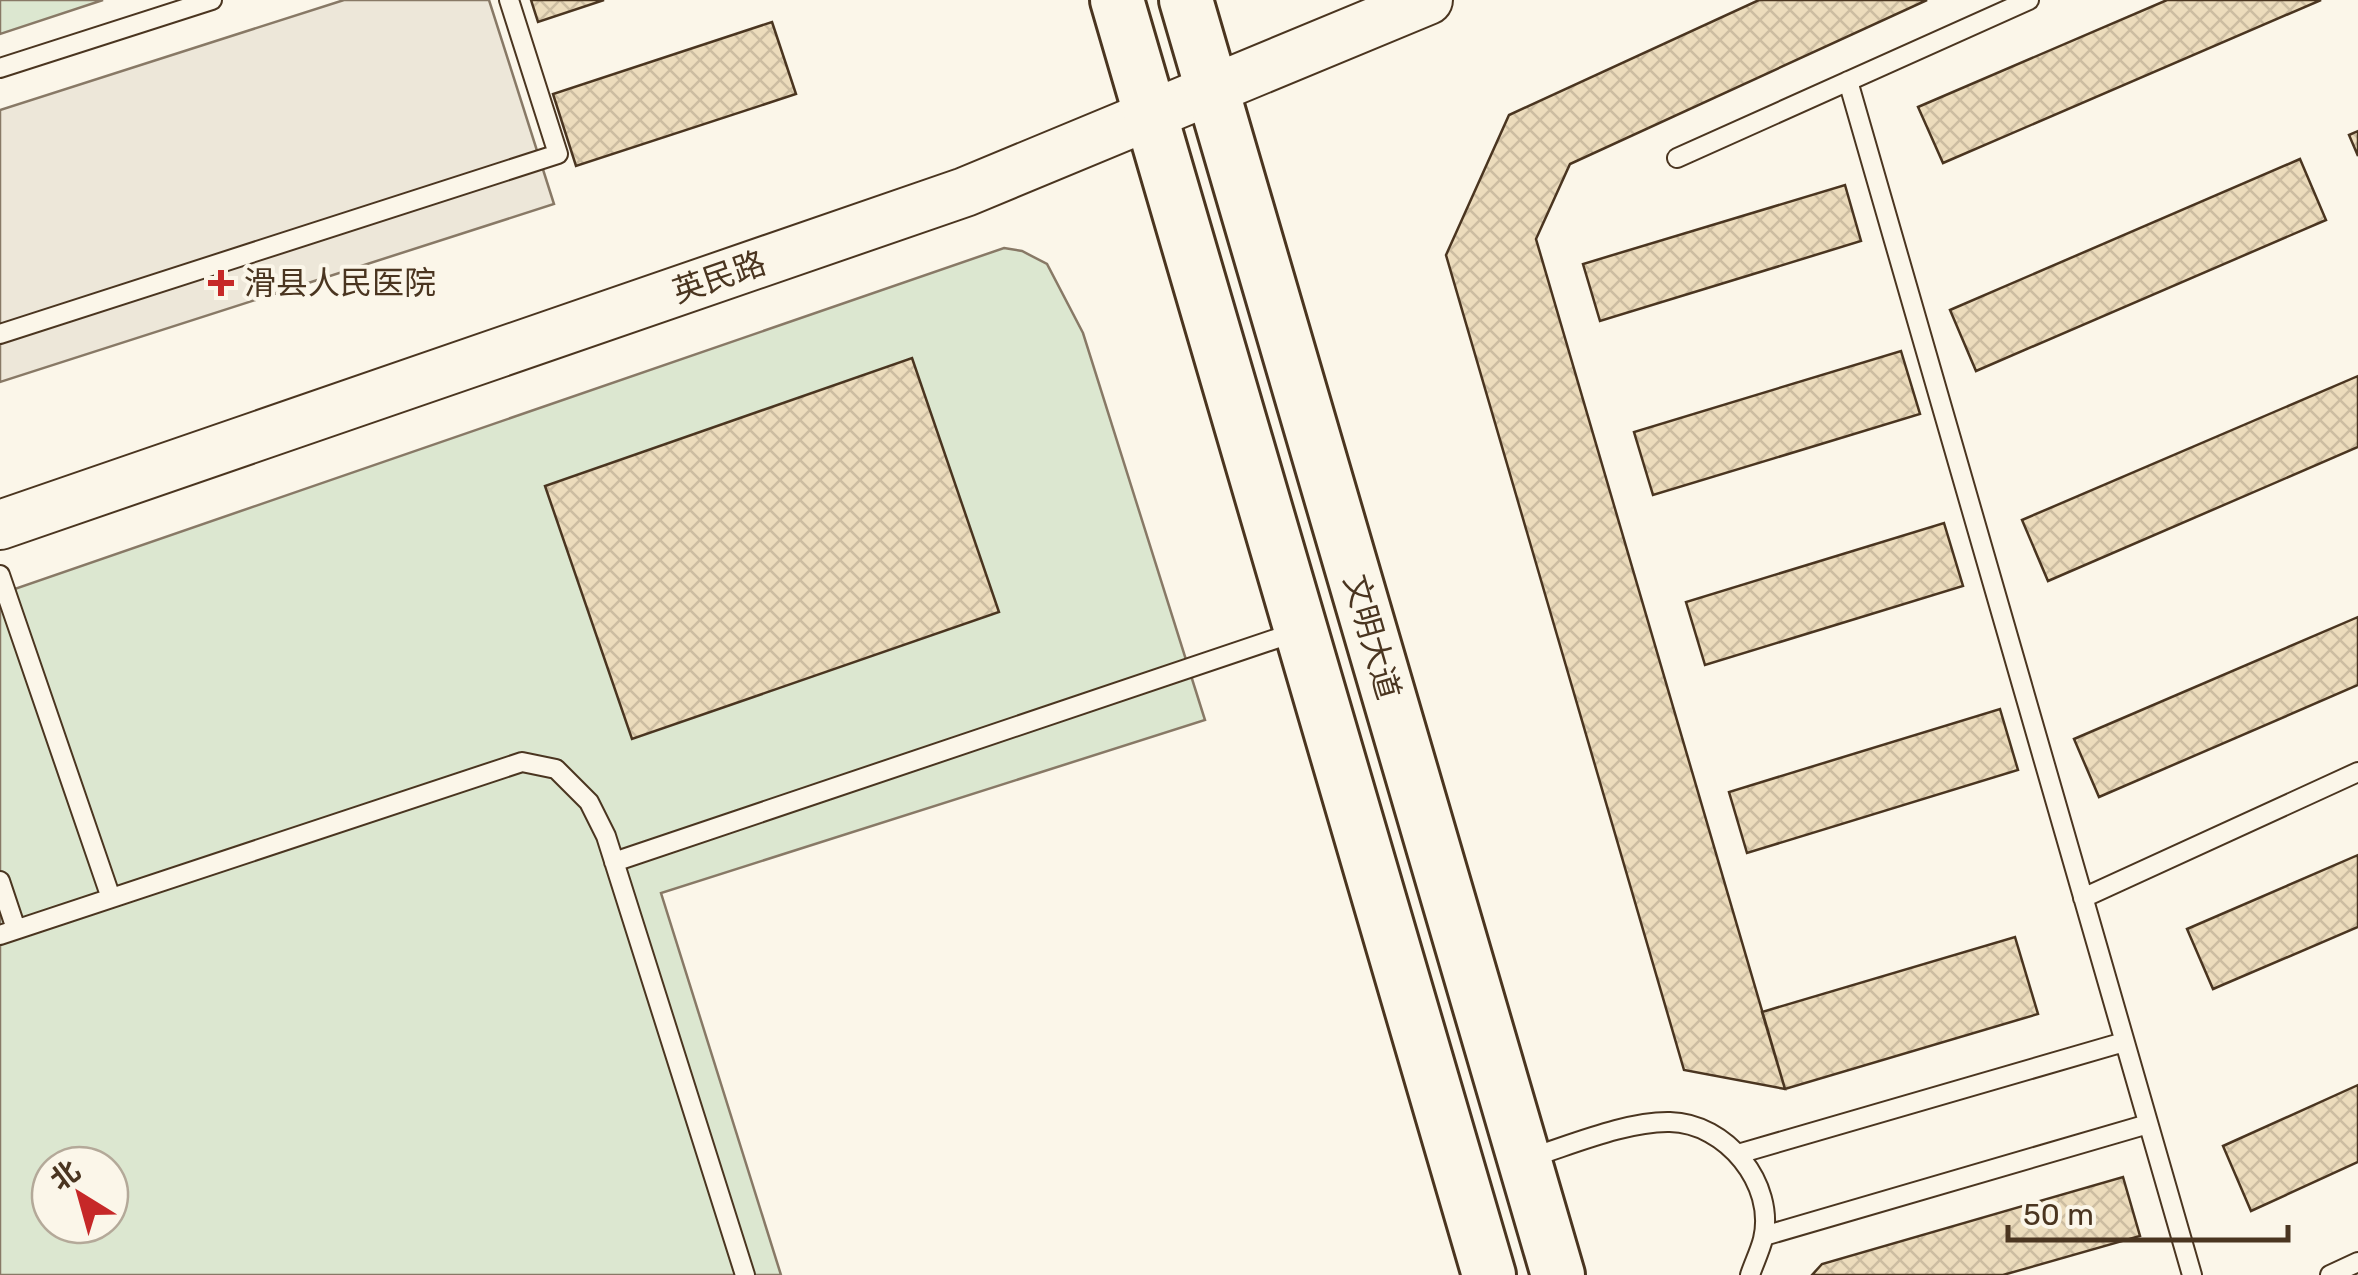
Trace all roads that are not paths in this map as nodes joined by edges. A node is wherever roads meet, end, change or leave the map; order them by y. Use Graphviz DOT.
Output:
graph roads {
  1 [pos="148,0"];
  2 [pos="212,0"];
  3 [pos="510,0"];
  4 [pos="1117,0"];
  5 [pos="1186,0"];
  6 [pos="1428,0"];
  7 [pos="2029,0"];
  8 [pos="154,19"];
  9 [pos="0,68"];
  10 [pos="1848,81"];
  11 [pos="1212,89"];
  12 [pos="1150,115"];
  13 [pos="1676,158"];
  14 [pos="0,334"];
  15 [pos="0,524"];
  16 [pos="0,575"];
  17 [pos="1301,630"];
  18 [pos="2358,772"];
  19 [pos="614,862"];
  20 [pos="0,880"];
  21 [pos="111,898"];
  22 [pos="2083,898"];
  23 [pos="8,932"];
  24 [pos="2124,1042"];
  25 [pos="2148,1124"];
  26 [pos="1738,1154"];
  27 [pos="1524,1159"];
  28 [pos="1764,1236"];
  29 [pos="2358,1262"];
  30 [pos="744,1275"];
  31 [pos="1489,1275"];
  32 [pos="1558,1275"];
  33 [pos="1750,1275"];
  34 [pos="2192,1275"];
  35 [pos="2330,1275"];
  1 -- 8 [label="lane"];
  2 -- 8 [label="lane"];
  3 -- 14 [label="lane"];
  4 -- 12 [label="main road, 文明大道"];
  5 -- 11 [label="main road, 文明大道"];
  6 -- 11 [label="street, 英民路"];
  7 -- 10 [label="lane"];
  8 -- 9 [label="lane"];
  10 -- 13 [label="lane"];
  10 -- 22 [label="lane"];
  11 -- 12 [label="street, 英民路"];
  11 -- 27 [label="main road, 文明大道"];
  12 -- 15 [label="street, 英民路"];
  12 -- 17 [label="main road, 文明大道"];
  16 -- 21 [label="lane"];
  17 -- 19 [label="lane"];
  17 -- 31 [label="main road, 文明大道"];
  18 -- 22 [label="lane"];
  19 -- 21 [label="lane"];
  19 -- 30 [label="lane"];
  20 -- 23 [label="lane"];
  21 -- 23 [label="lane"];
  22 -- 24 [label="lane"];
  24 -- 25 [label="lane"];
  24 -- 26 [label="lane"];
  25 -- 28 [label="lane"];
  25 -- 34 [label="lane"];
  26 -- 27 [label="lane"];
  26 -- 28 [label="lane"];
  27 -- 32 [label="main road, 文明大道"];
  28 -- 33 [label="lane"];
  29 -- 35 [label="lane"];
}
